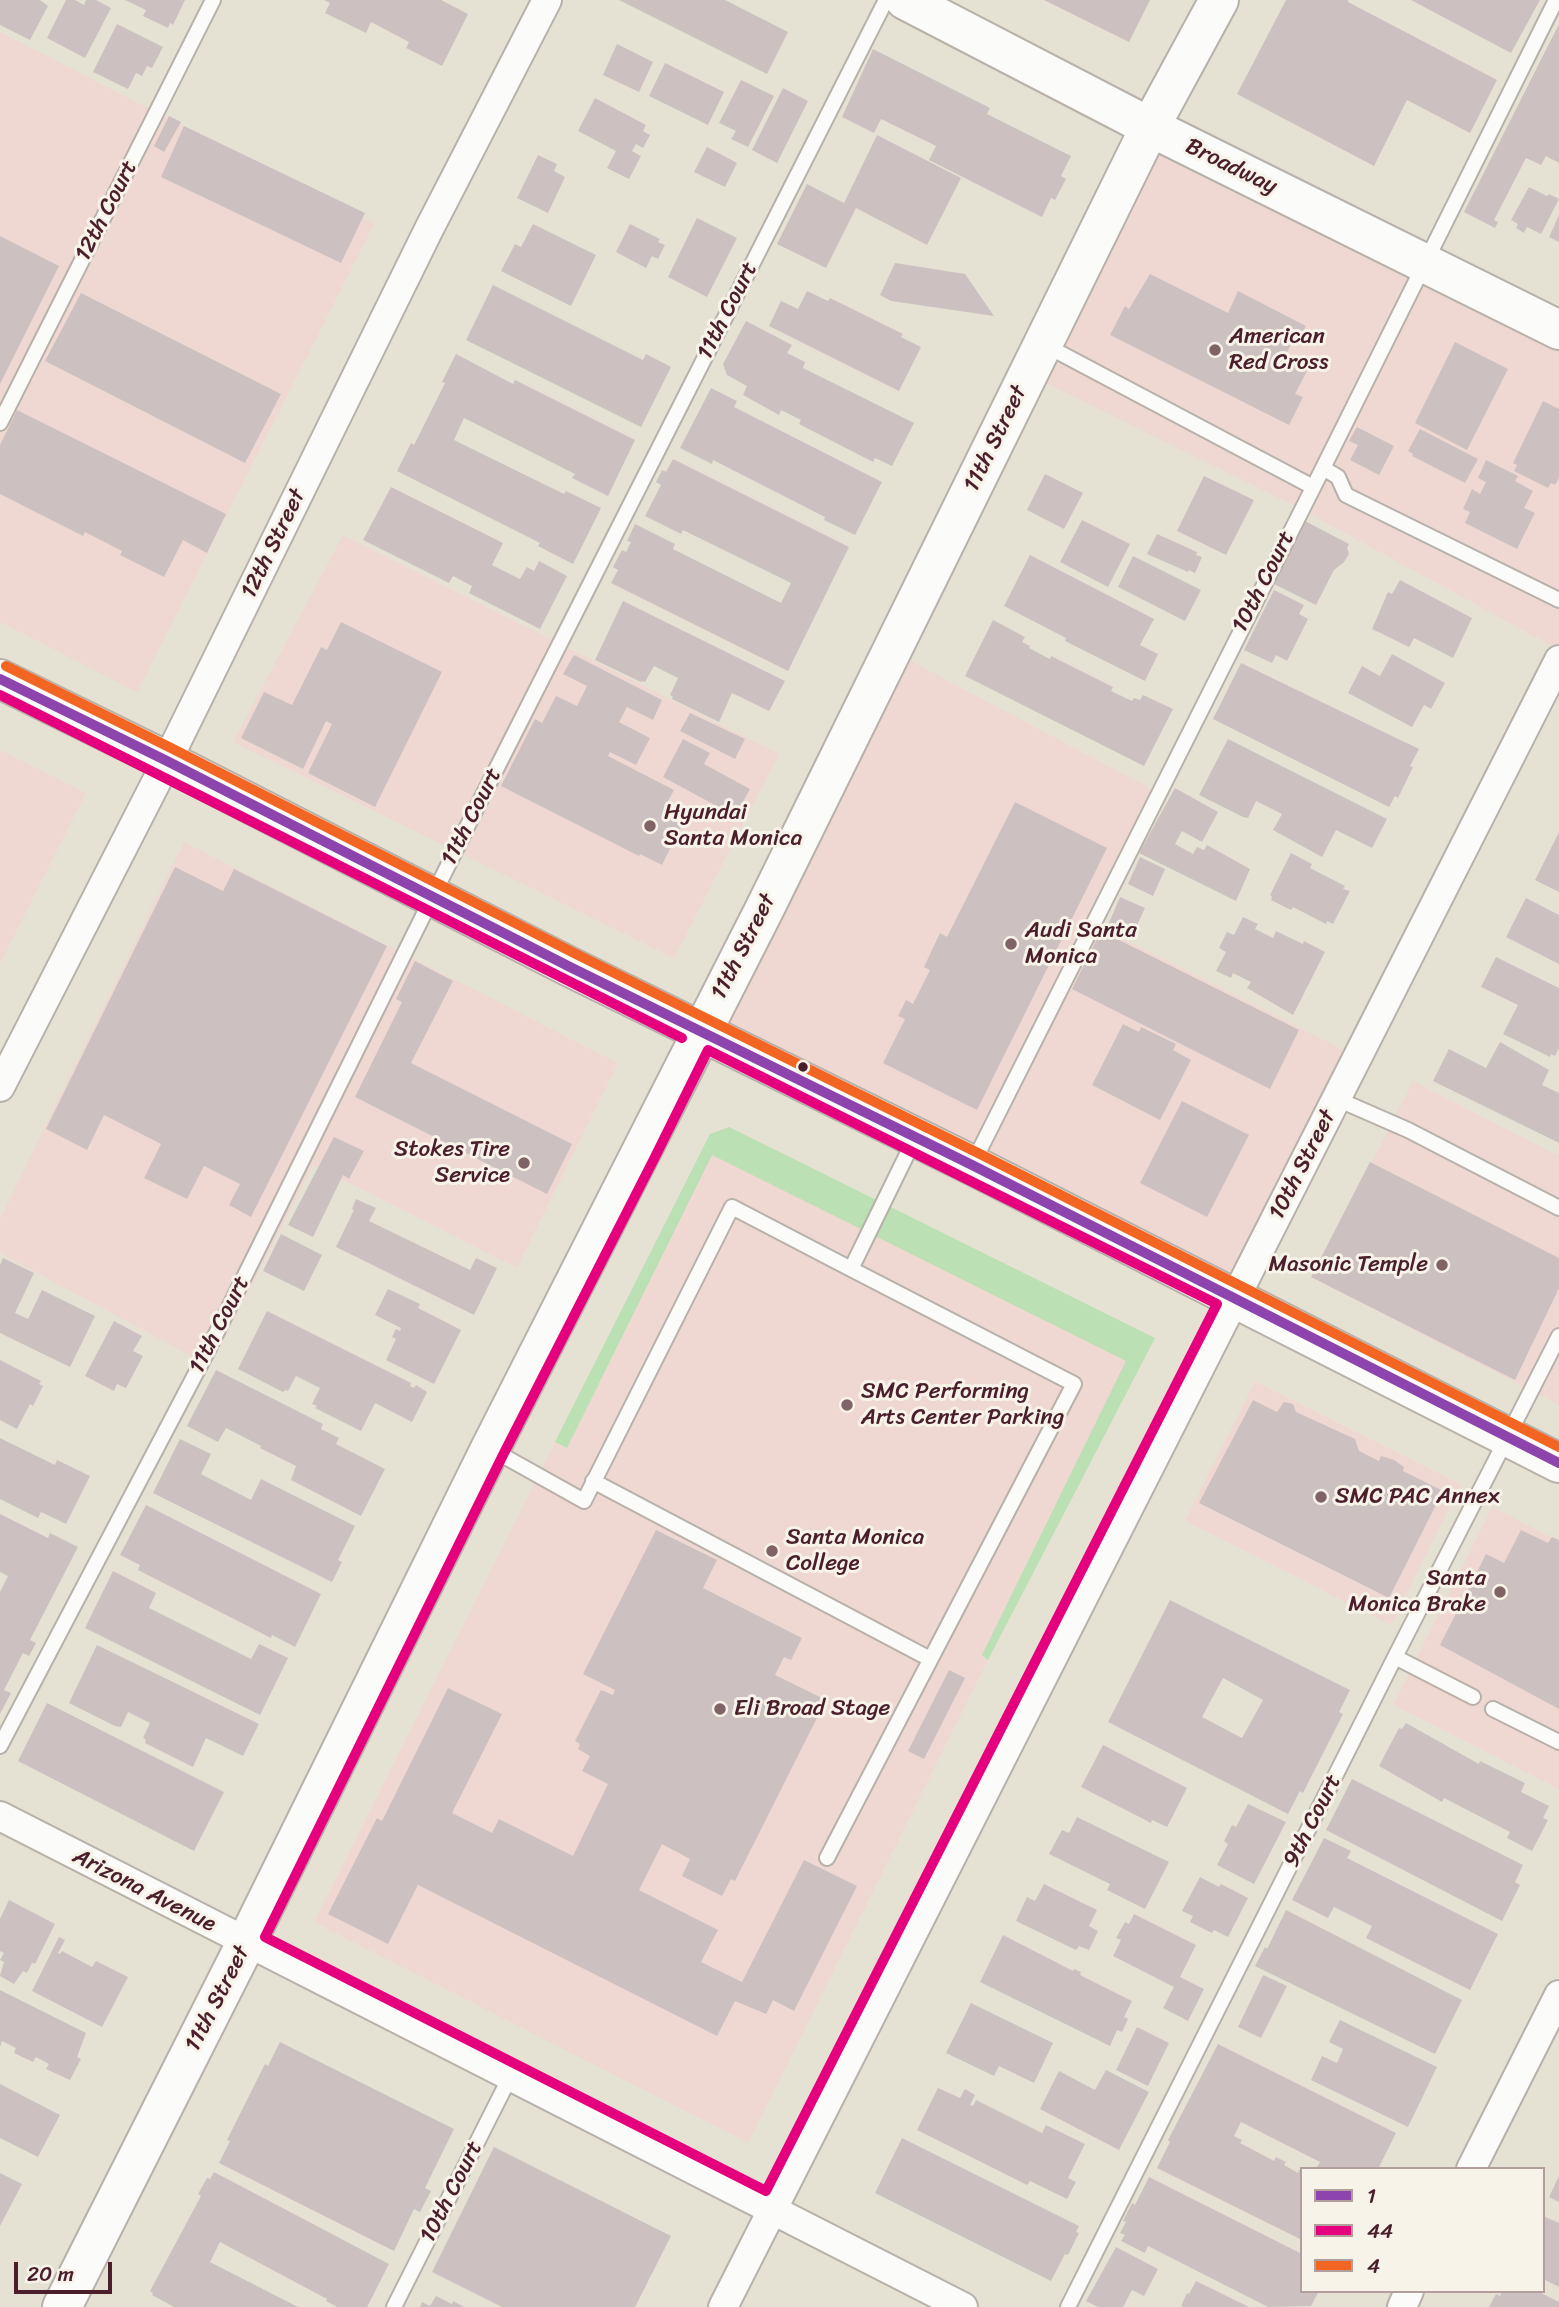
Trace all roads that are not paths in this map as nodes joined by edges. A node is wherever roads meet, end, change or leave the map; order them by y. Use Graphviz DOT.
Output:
graph roads {
  1 [pos="213,0"];
  2 [pos="547,0"];
  3 [pos="886,0"];
  4 [pos="905,0"];
  5 [pos="1219,0"];
  6 [pos="1556,0"];
  7 [pos="1150,127"];
  8 [pos="1426,262"];
  9 [pos="1559,330"];
  10 [pos="1044,345"];
  11 [pos="0,423"];
  12 [pos="1323,468"];
  13 [pos="1313,486"];
  14 [pos="1559,600"];
  15 [pos="1559,660"];
  16 [pos="0,679"];
  17 [pos="167,761"];
  18 [pos="432,897"];
  19 [pos="701,1032"];
  20 [pos="0,1087"];
  21 [pos="1337,1099"];
  22 [pos="916,1137"];
  23 [pos="972,1165"];
  24 [pos="1559,1208"];
  25 [pos="851,1269"];
  26 [pos="1236,1298"];
  27 [pos="1559,1336"];
  28 [pos="1508,1436"];
  29 [pos="490,1449"];
  30 [pos="1559,1463"];
  31 [pos="593,1482"];
  32 [pos="1395,1657"];
  33 [pos="930,1659"];
  34 [pos="1473,1697"];
  35 [pos="1493,1709"];
  36 [pos="1559,1742"];
  37 [pos="0,1746"];
  38 [pos="0,1816"];
  39 [pos="827,1858"];
  40 [pos="246,1943"];
  41 [pos="1559,1995"];
  42 [pos="510,2077"];
  43 [pos="1472,2167"];
  44 [pos="772,2210"];
  45 [pos="62,2307"];
  46 [pos="394,2307"];
  47 [pos="723,2307"];
  48 [pos="963,2307"];
  49 [pos="1068,2307"];
  1 -- 11 [label="lane, 12th Court"];
  2 -- 17 [label="street, 12th Street"];
  3 -- 18 [label="lane, 11th Court"];
  4 -- 7 [label="street, Broadway"];
  5 -- 7 [label="street, 11th Street"];
  6 -- 8 [label="lane, 10th Court"];
  7 -- 8 [label="street, Broadway"];
  7 -- 10 [label="street, 11th Street"];
  8 -- 9 [label="street, Broadway"];
  8 -- 12 [label="lane, 10th Court"];
  10 -- 13 [label="lane"];
  10 -- 19 [label="street, 11th Street"];
  12 -- 13 [label="lane, 10th Court"];
  12 -- 14 [label="lane"];
  13 -- 23 [label="lane, 10th Court"];
  15 -- 21 [label="street, 10th Street"];
  16 -- 17 [label="street"];
  17 -- 18 [label="street"];
  17 -- 20 [label="street, 12th Street"];
  18 -- 19 [label="street"];
  18 -- 37 [label="lane, 11th Court"];
  19 -- 22 [label="street"];
  19 -- 29 [label="street, 11th Street"];
  21 -- 24 [label="lane"];
  21 -- 26 [label="street, 10th Street"];
  22 -- 23 [label="street"];
  22 -- 25 [label="lane"];
  23 -- 26 [label="street"];
  25 -- 31 [label="lane"];
  25 -- 33 [label="lane"];
  26 -- 28 [label="street"];
  26 -- 44 [label="street, 10th Street"];
  27 -- 28 [label="lane, 9th Court"];
  28 -- 30 [label="street"];
  28 -- 32 [label="lane, 9th Court"];
  29 -- 31 [label="lane"];
  29 -- 40 [label="street, 11th Street"];
  31 -- 33 [label="lane"];
  32 -- 34 [label="lane"];
  32 -- 49 [label="lane, 9th Court"];
  33 -- 39 [label="lane"];
  35 -- 36 [label="lane"];
  38 -- 40 [label="street, Arizona Avenue"];
  40 -- 42 [label="street, Arizona Avenue"];
  40 -- 45 [label="street, 11th Street"];
  41 -- 43 [label="street"];
  42 -- 44 [label="street, Arizona Avenue"];
  42 -- 46 [label="lane, 10th Court"];
  44 -- 47 [label="street, 10th Street"];
  44 -- 48 [label="street, Arizona Avenue"];
}
